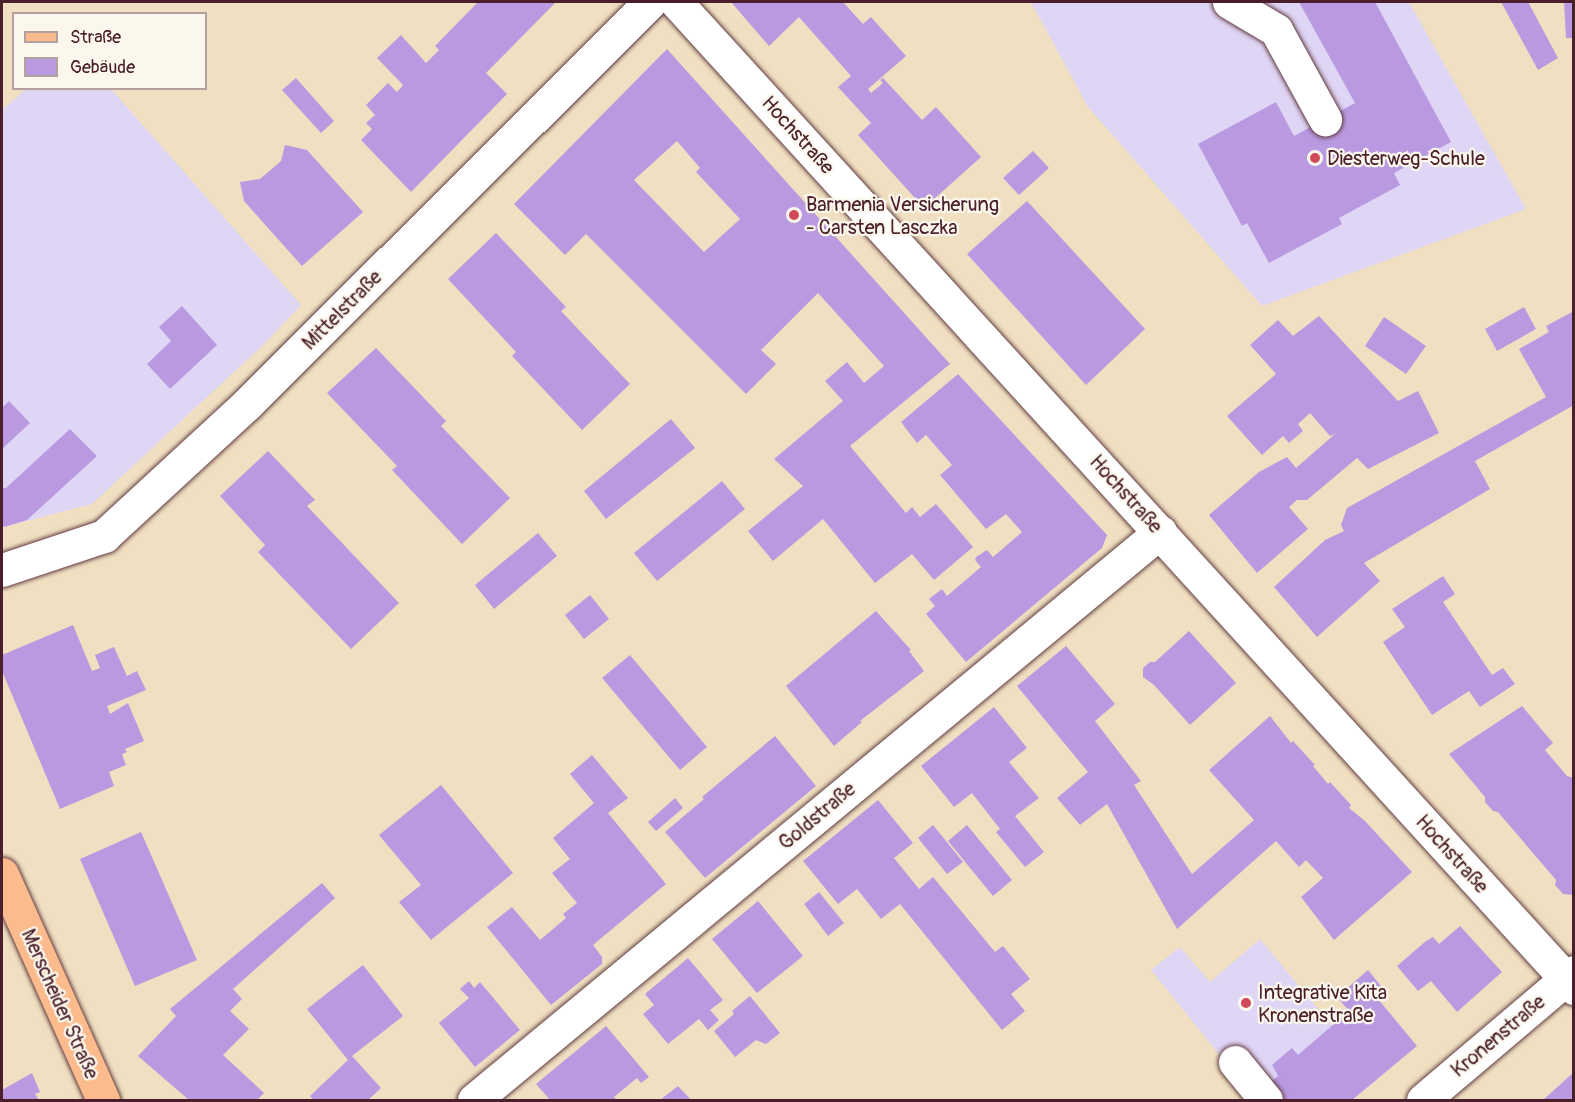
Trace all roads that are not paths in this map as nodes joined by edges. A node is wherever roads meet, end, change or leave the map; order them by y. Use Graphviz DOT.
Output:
graph roads {
  1 [pos="650,2"];
  2 [pos="676,2"];
  3 [pos="1229,2"];
  4 [pos="1325,119"];
  5 [pos="1160,532"];
  6 [pos="2,570"];
  7 [pos="2,874"];
  8 [pos="1571,980"];
  9 [pos="1235,1062"];
  10 [pos="103,1101"];
  11 [pos="474,1101"];
  12 [pos="1266,1101"];
  13 [pos="1423,1101"];
  1 -- 6 [label="street, Mittelstraße"];
  2 -- 5 [label="street, Hochstraße"];
  3 -- 4 [label="street"];
  5 -- 8 [label="street, Hochstraße"];
  5 -- 11 [label="street, Goldstraße"];
  7 -- 10 [label="main road, Merscheider Straße"];
  8 -- 13 [label="street, Kronenstraße"];
  9 -- 12 [label="street"];
}
